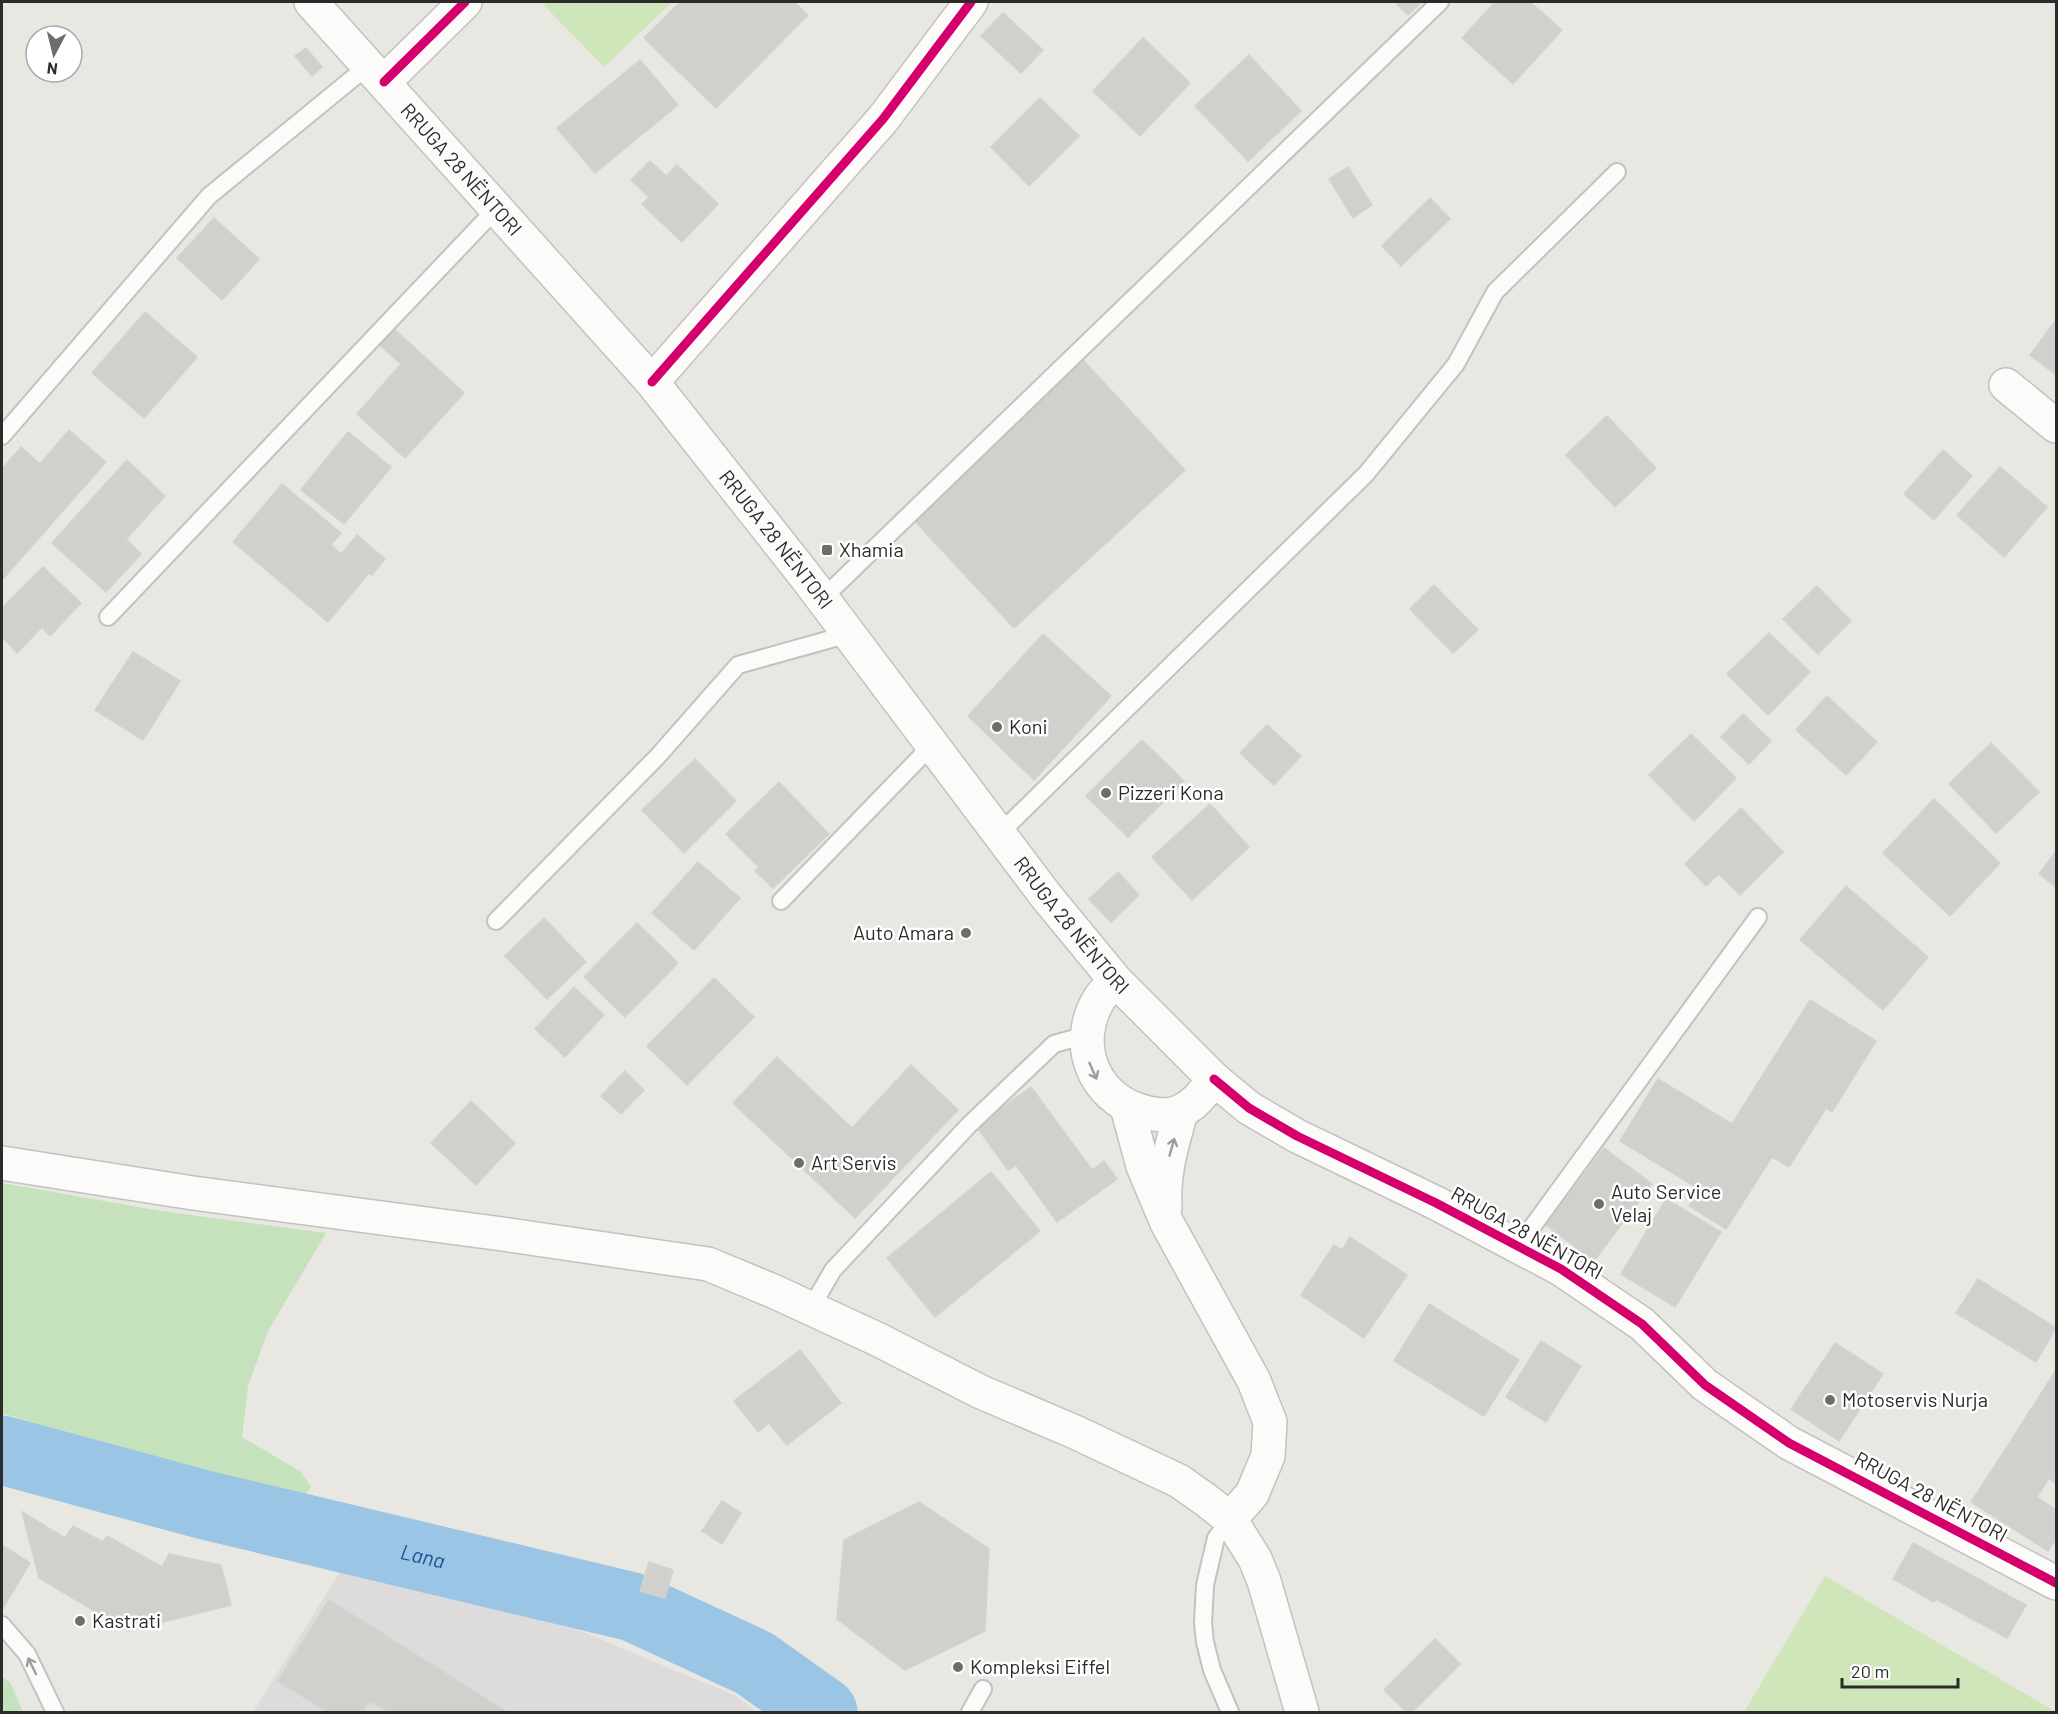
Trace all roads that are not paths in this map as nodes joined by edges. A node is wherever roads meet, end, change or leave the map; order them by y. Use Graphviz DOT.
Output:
graph roads {
  1 [pos="311,2"];
  2 [pos="465,2"];
  3 [pos="971,2"];
  4 [pos="1440,2"];
  5 [pos="377,74"];
  6 [pos="1617,172"];
  7 [pos="497,208"];
  8 [pos="652,382"];
  9 [pos="2006,385"];
  10 [pos="2056,426"];
  11 [pos="2,436"];
  12 [pos="822,599"];
  13 [pos="108,617"];
  14 [pos="849,634"];
  15 [pos="932,745"];
  16 [pos="998,835"];
  17 [pos="781,902"];
  18 [pos="1758,917"];
  19 [pos="496,921"];
  20 [pos="1116,981"];
  21 [pos="1086,1035"];
  22 [pos="1214,1079"];
  23 [pos="1128,1107"];
  24 [pos="1181,1112"];
  25 [pos="2,1162"];
  26 [pos="1167,1223"];
  27 [pos="1519,1245"];
  28 [pos="811,1308"];
  29 [pos="1230,1519"];
  30 [pos="2056,1583"];
  31 [pos="2,1625"];
  32 [pos="983,1689"];
  33 [pos="55,1713"];
  34 [pos="970,1713"];
  35 [pos="1230,1713"];
  36 [pos="1302,1713"];
  1 -- 5 [label="main road, RRUGA 28 NËNTORI"];
  2 -- 5 [label="main road"];
  3 -- 8 [label="main road"];
  4 -- 12 [label="lane"];
  5 -- 7 [label="main road, RRUGA 28 NËNTORI"];
  5 -- 11 [label="lane"];
  6 -- 16 [label="lane"];
  7 -- 8 [label="main road, RRUGA 28 NËNTORI"];
  7 -- 13 [label="lane"];
  8 -- 12 [label="main road, RRUGA 28 NËNTORI"];
  9 -- 10 [label="main road"];
  12 -- 14 [label="main road, RRUGA 28 NËNTORI"];
  14 -- 15 [label="main road, RRUGA 28 NËNTORI"];
  14 -- 19 [label="lane"];
  15 -- 16 [label="main road, RRUGA 28 NËNTORI"];
  15 -- 17 [label="lane"];
  16 -- 20 [label="main road, RRUGA 28 NËNTORI"];
  18 -- 27 [label="lane"];
  20 -- 21 [label="main road"];
  20 -- 22 [label="main road, RRUGA 28 NËNTORI"];
  21 -- 23 [label="main road, one-way"];
  21 -- 28 [label="lane"];
  22 -- 24 [label="main road"];
  22 -- 27 [label="main road, RRUGA 28 NËNTORI"];
  23 -- 24 [label="main road"];
  23 -- 26 [label="main road"];
  26 -- 24 [label="main road, one-way"];
  25 -- 28 [label="main road"];
  26 -- 29 [label="main road"];
  27 -- 30 [label="main road, RRUGA 28 NËNTORI"];
  28 -- 29 [label="main road"];
  29 -- 35 [label="lane"];
  29 -- 36 [label="main road"];
  33 -- 31 [label="lane, one-way"];
  32 -- 34 [label="lane"];
}
